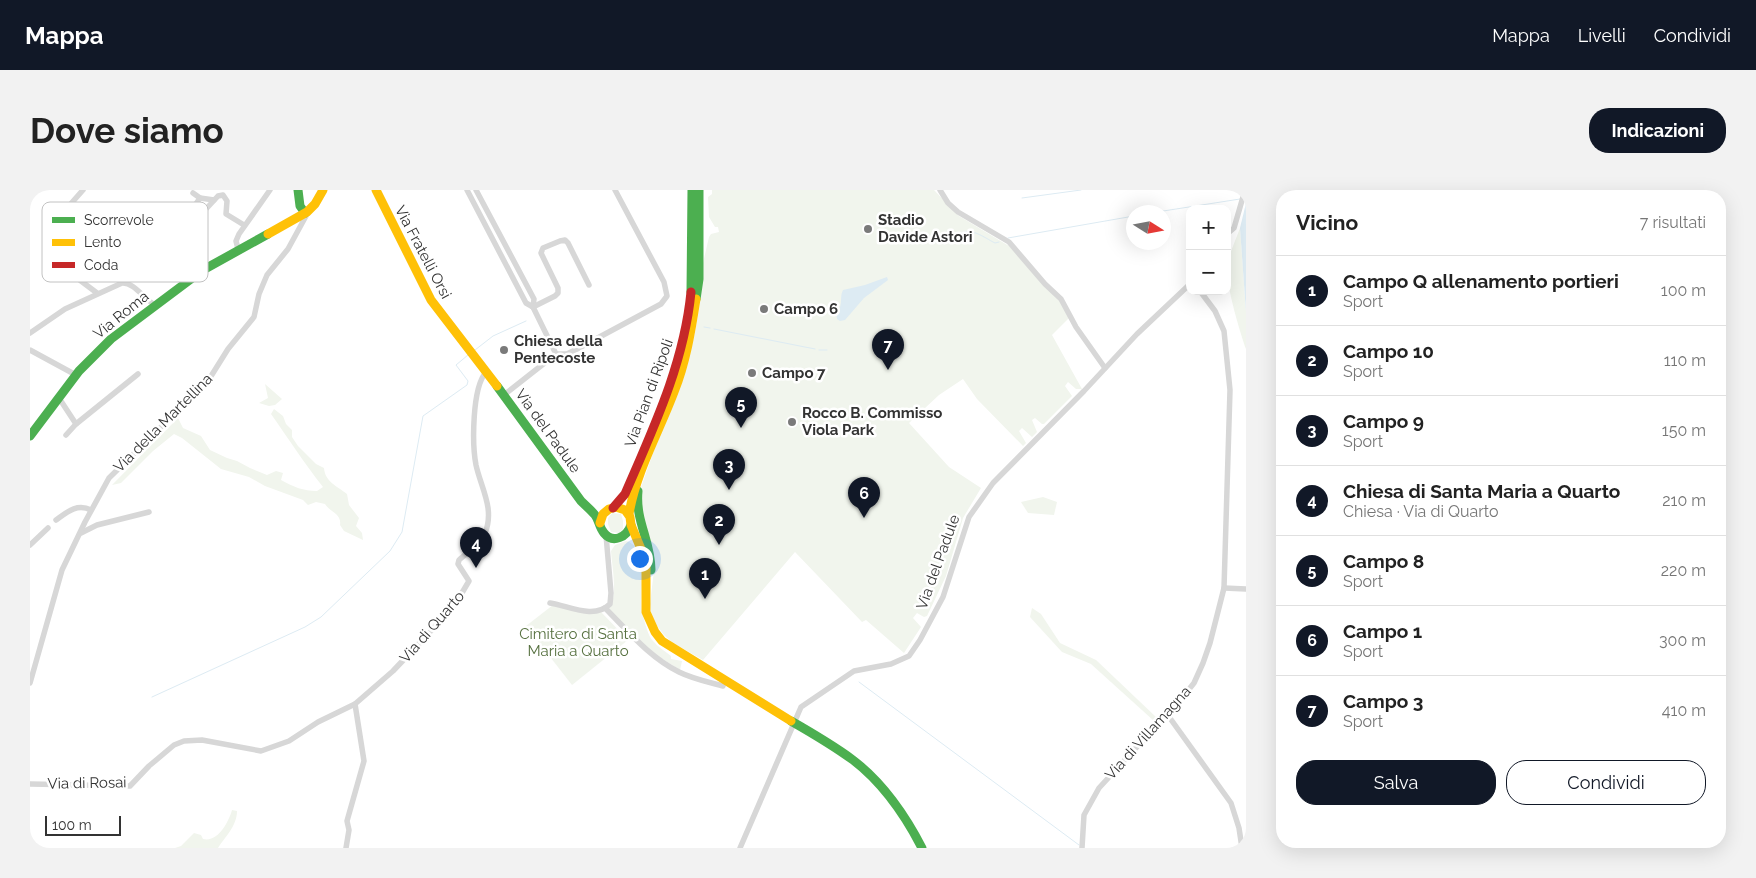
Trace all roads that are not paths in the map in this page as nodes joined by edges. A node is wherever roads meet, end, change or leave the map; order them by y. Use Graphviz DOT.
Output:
graph roads {
  1 [pos="83,190"];
  2 [pos="270,190"];
  3 [pos="298,190"];
  4 [pos="323,190"];
  5 [pos="376,190"];
  6 [pos="467,190"];
  7 [pos="476,190"];
  8 [pos="614,190"];
  9 [pos="692,190"];
  10 [pos="699,190"];
  11 [pos="940,190"];
  12 [pos="1245,190"];
  13 [pos="193,194"];
  14 [pos="200,198"];
  15 [pos="214,200"];
  16 [pos="72,202"];
  17 [pos="197,202"];
  18 [pos="208,207"];
  19 [pos="305,213"];
  20 [pos="244,225"];
  21 [pos="490,227"];
  22 [pos="1231,231"];
  23 [pos="238,249"];
  24 [pos="208,267"];
  25 [pos="82,282"];
  26 [pos="187,282"];
  27 [pos="589,285"];
  28 [pos="1186,288"];
  29 [pos="97,293"];
  30 [pos="1203,295"];
  31 [pos="155,305"];
  32 [pos="534,306"];
  33 [pos="30,333"];
  34 [pos="30,350"];
  35 [pos="556,354"];
  36 [pos="1105,368"];
  37 [pos="486,372"];
  38 [pos="138,374"];
  39 [pos="76,375"];
  40 [pos="504,395"];
  41 [pos="59,398"];
  42 [pos="76,424"];
  43 [pos="66,435"];
  44 [pos="30,436"];
  45 [pos="641,474"];
  46 [pos="588,506"];
  47 [pos="91,510"];
  48 [pos="609,510"];
  49 [pos="149,512"];
  50 [pos="629,514"];
  51 [pos="56,520"];
  52 [pos="600,523"];
  53 [pos="631,525"];
  54 [pos="48,528"];
  55 [pos="80,532"];
  56 [pos="606,535"];
  57 [pos="619,538"];
  58 [pos="30,545"];
  59 [pos="640,545"];
  60 [pos="609,562"];
  61 [pos="1224,588"];
  62 [pos="646,589"];
  63 [pos="1246,589"];
  64 [pos="550,603"];
  65 [pos="604,609"];
  66 [pos="30,683"];
  67 [pos="723,686"];
  68 [pos="355,704"];
  69 [pos="1166,714"];
  70 [pos="794,722"];
  71 [pos="30,784"];
  72 [pos="346,848"];
  73 [pos="740,848"];
  74 [pos="922,848"];
  75 [pos="1082,848"];
  76 [pos="1242,848"];
  1 -- 16 [label="street"];
  2 -- 20 [label="street"];
  3 -- 19 [label="main road"];
  4 -- 19 [label="main road, Via Roma"];
  5 -- 37 [label="main road, Via Fratelli Orsi"];
  6 -- 21 [label="street"];
  7 -- 21 [label="street"];
  8 -- 35 [label="street"];
  9 -- 48 [label="main road, Via Pian di Ripoli"];
  10 -- 45 [label="main road, Via Pian di Ripoli"];
  11 -- 36 [label="street"];
  12 -- 22 [label="street"];
  13 -- 14 [label="street"];
  14 -- 15 [label="street"];
  14 -- 17 [label="street"];
  15 -- 18 [label="street"];
  15 -- 20 [label="street"];
  19 -- 23 [label="main road, Via Roma"];
  19 -- 47 [label="street, Via della Martellina"];
  20 -- 23 [label="street"];
  21 -- 32 [label="street"];
  23 -- 24 [label="main road, Via Roma"];
  25 -- 29 [label="street"];
  26 -- 31 [label="main road, Via Roma"];
  27 -- 32 [label="street"];
  28 -- 36 [label="street, Via del Padule"];
  29 -- 31 [label="street"];
  29 -- 33 [label="street"];
  30 -- 61 [label="street, Via di Villamagna"];
  31 -- 39 [label="main road, Via Roma"];
  32 -- 35 [label="street"];
  34 -- 39 [label="street"];
  35 -- 40 [label="street"];
  36 -- 70 [label="street, Via del Padule"];
  37 -- 40 [label="main road, Via del Padule"];
  37 -- 68 [label="street, Via di Quarto"];
  38 -- 42 [label="street"];
  39 -- 41 [label="main road, Via Roma"];
  40 -- 46 [label="main road, Via del Padule"];
  41 -- 42 [label="street"];
  41 -- 44 [label="main road, Via Roma"];
  42 -- 43 [label="street"];
  45 -- 50 [label="main road, Via Pian di Ripoli"];
  45 -- 62 [label="main road, Via Pian di Ripoli"];
  46 -- 48 [label="main road, Via del Padule"];
  46 -- 52 [label="main road, Via del Padule"];
  47 -- 51 [label="street"];
  47 -- 55 [label="street, Via della Martellina"];
  48 -- 50 [label="main road, Via del Padule"];
  48 -- 52 [label="main road"];
  49 -- 55 [label="street"];
  50 -- 53 [label="main road"];
  52 -- 56 [label="main road, Via del Padule"];
  53 -- 57 [label="main road, Via del Padule"];
  53 -- 59 [label="main road"];
  54 -- 58 [label="street"];
  55 -- 66 [label="street, Via della Martellina"];
  56 -- 57 [label="main road"];
  56 -- 60 [label="street, Via del Padule"];
  57 -- 59 [label="main road"];
  57 -- 60 [label="street, Via del Padule"];
  59 -- 62 [label="main road"];
  60 -- 65 [label="street, Via del Padule"];
  61 -- 63 [label="street"];
  61 -- 69 [label="street, Via di Villamagna"];
  62 -- 70 [label="main road"];
  64 -- 65 [label="street"];
  65 -- 67 [label="street"];
  68 -- 71 [label="street, Via di Rosai"];
  68 -- 72 [label="street"];
  69 -- 75 [label="street, Via di Villamagna"];
  69 -- 76 [label="street"];
  70 -- 73 [label="street, Via del Padule"];
  70 -- 74 [label="main road"];
}
